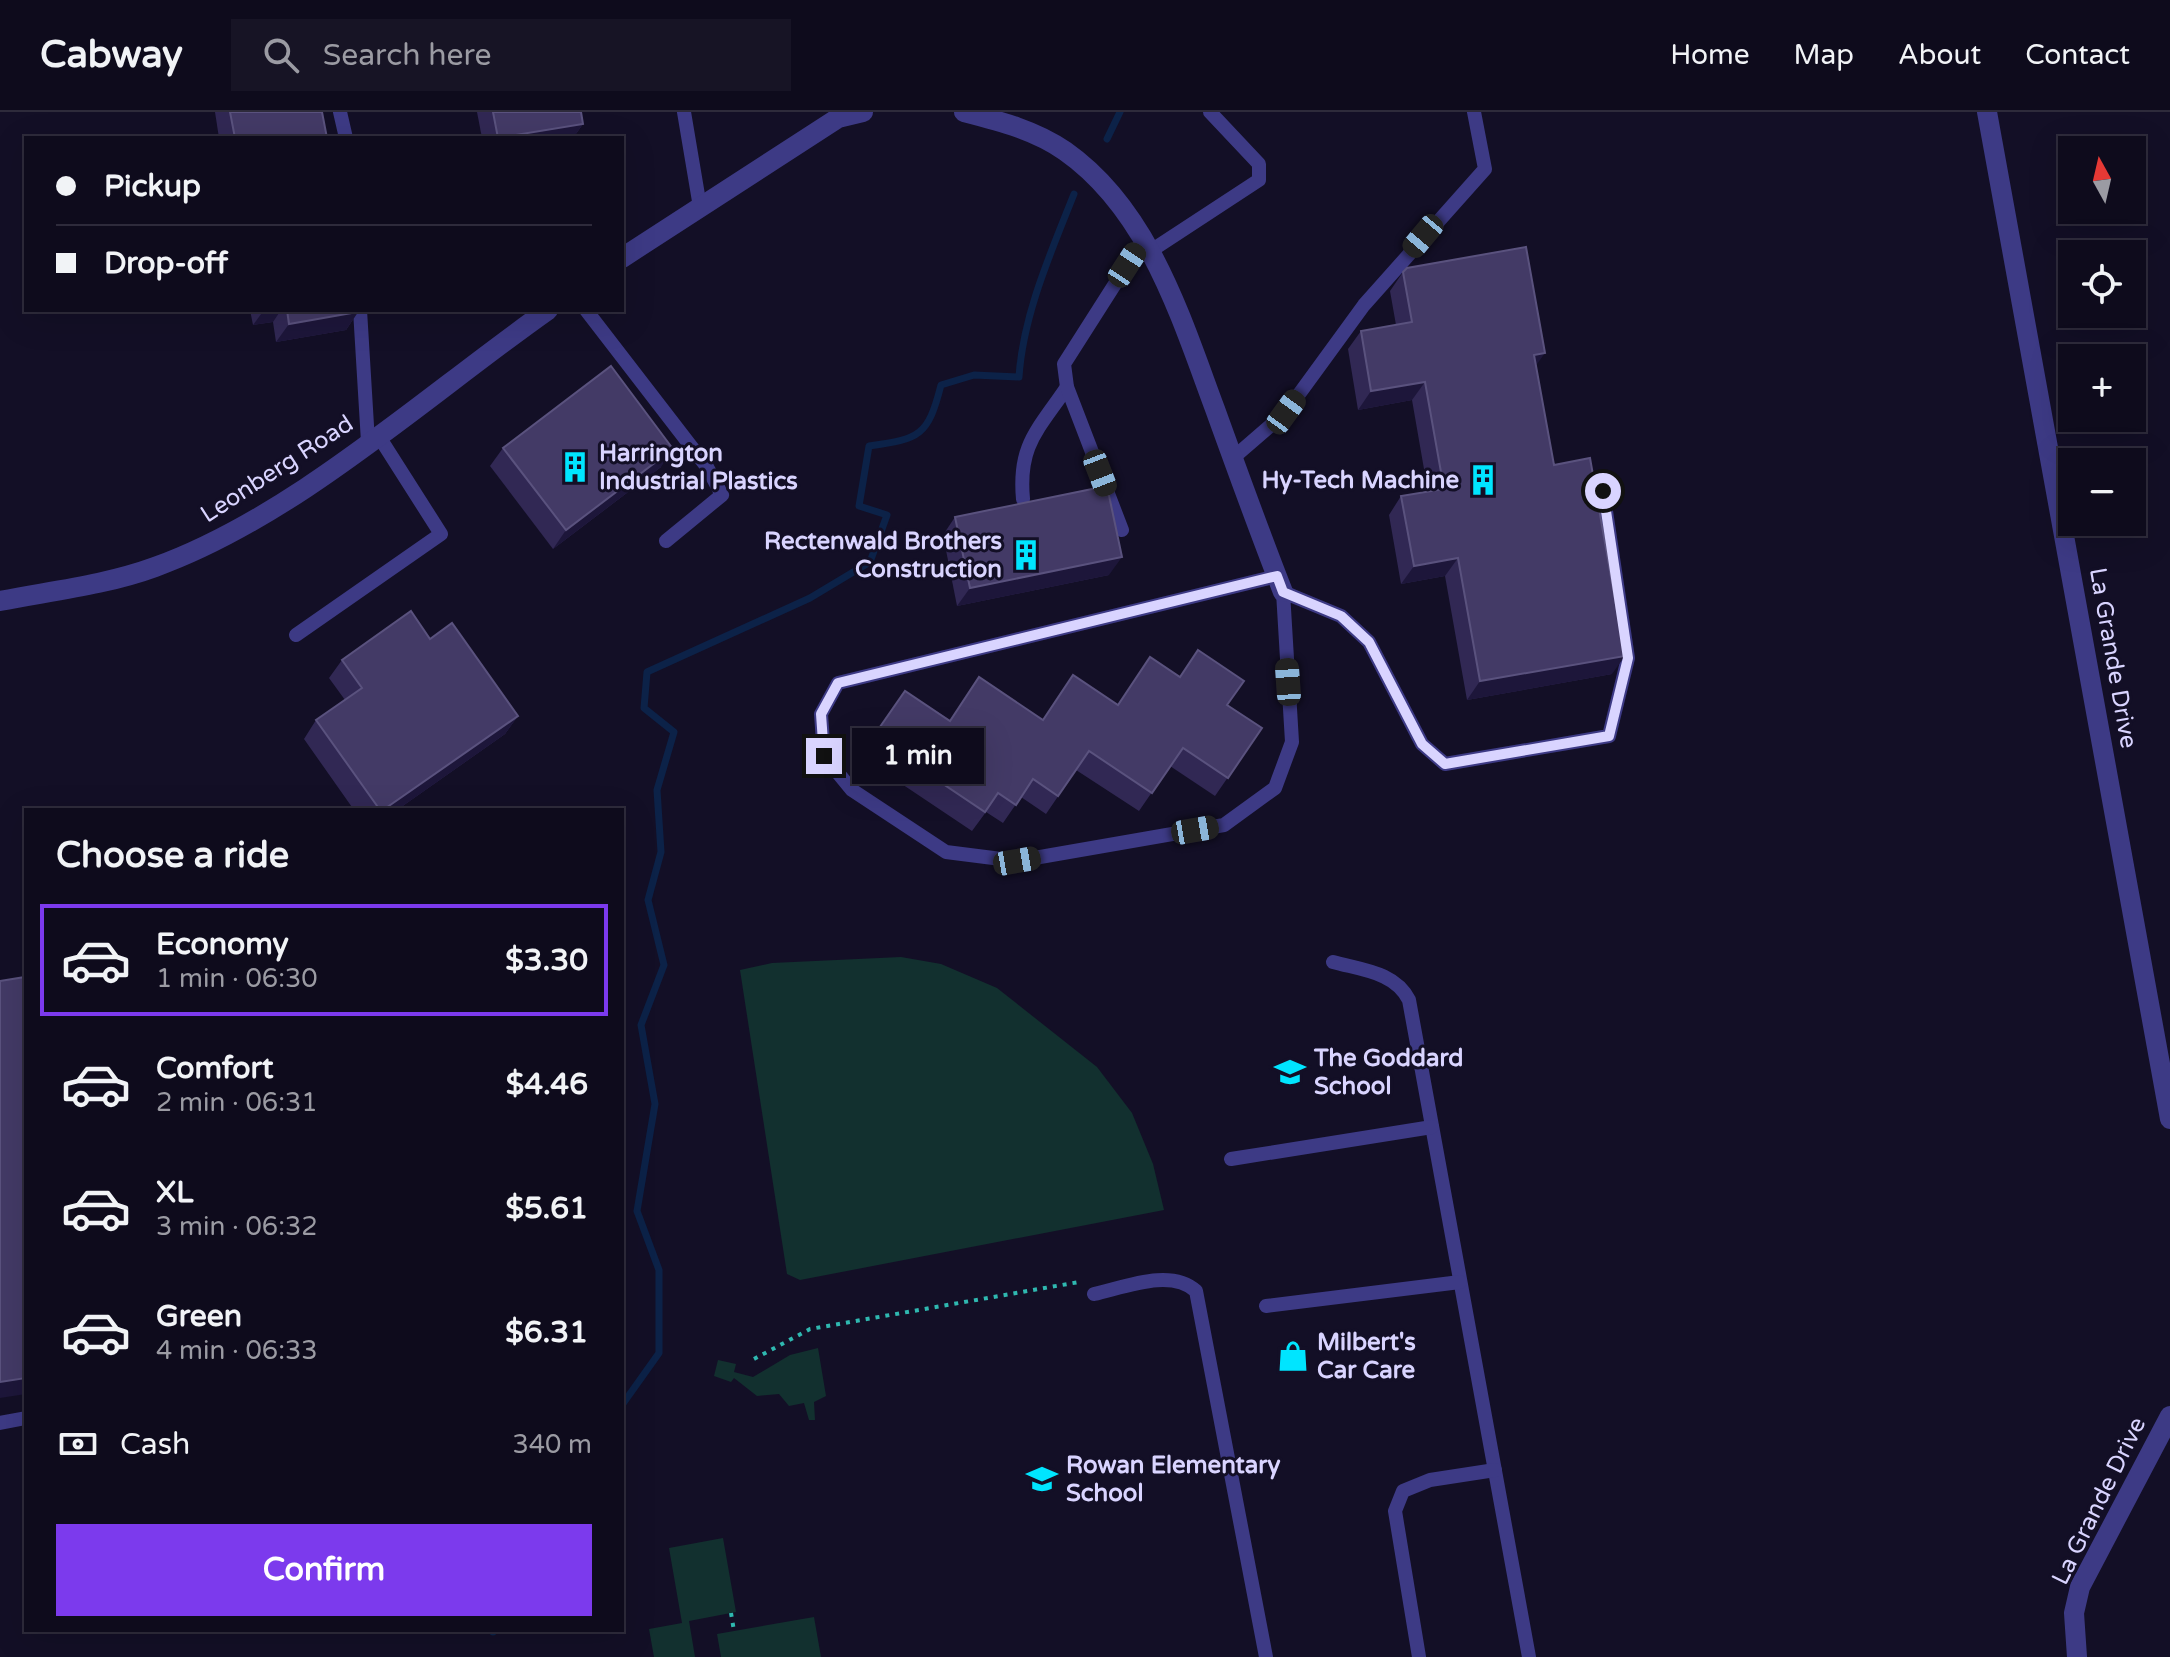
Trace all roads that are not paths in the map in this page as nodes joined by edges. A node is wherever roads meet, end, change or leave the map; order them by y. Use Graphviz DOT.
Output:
graph roads {
  1 [pos="340,112"];
  2 [pos="684,112"];
  3 [pos="863,112"];
  4 [pos="964,112"];
  5 [pos="1210,112"];
  6 [pos="1474,112"];
  7 [pos="1987,112"];
  8 [pos="346,136"];
  9 [pos="700,207"];
  10 [pos="1146,246"];
  11 [pos="624,257"];
  12 [pos="360,312"];
  13 [pos="545,312"];
  14 [pos="588,312"];
  15 [pos="1067,387"];
  16 [pos="373,439"];
  17 [pos="1233,458"];
  18 [pos="1603,491"];
  19 [pos="1023,499"];
  20 [pos="1122,530"];
  21 [pos="666,541"];
  22 [pos="1280,584"];
  23 [pos="0,601"];
  24 [pos="296,635"];
  25 [pos="1333,962"];
  26 [pos="2170,1119"];
  27 [pos="1432,1127"];
  28 [pos="1231,1159"];
  29 [pos="1460,1282"];
  30 [pos="1094,1294"];
  31 [pos="1266,1306"];
  32 [pos="2170,1416"];
  33 [pos="24,1418"];
  34 [pos="0,1423"];
  35 [pos="1495,1470"];
  36 [pos="1266,1657"];
  37 [pos="1419,1657"];
  38 [pos="1529,1657"];
  39 [pos="2077,1657"];
  1 -- 8 [label="lane"];
  2 -- 9 [label="lane"];
  3 -- 9 [label="street"];
  4 -- 10 [label="street"];
  5 -- 10 [label="lane"];
  6 -- 17 [label="lane"];
  7 -- 26 [label="street, La Grande Drive"];
  9 -- 11 [label="street"];
  10 -- 15 [label="lane"];
  10 -- 17 [label="street"];
  12 -- 16 [label="lane"];
  13 -- 16 [label="street, Leonberg Road"];
  14 -- 21 [label="lane"];
  15 -- 19 [label="lane"];
  15 -- 20 [label="lane"];
  16 -- 23 [label="street, Leonberg Road"];
  16 -- 24 [label="lane"];
  17 -- 22 [label="street"];
  18 -- 22 [label="lane"];
  22 -- 22 [label="lane"];
  25 -- 27 [label="lane"];
  27 -- 28 [label="lane"];
  27 -- 29 [label="lane"];
  29 -- 31 [label="lane"];
  29 -- 35 [label="lane"];
  30 -- 36 [label="lane"];
  32 -- 39 [label="street, La Grande Drive"];
  33 -- 34 [label="lane"];
  35 -- 37 [label="lane"];
  35 -- 38 [label="lane"];
}
